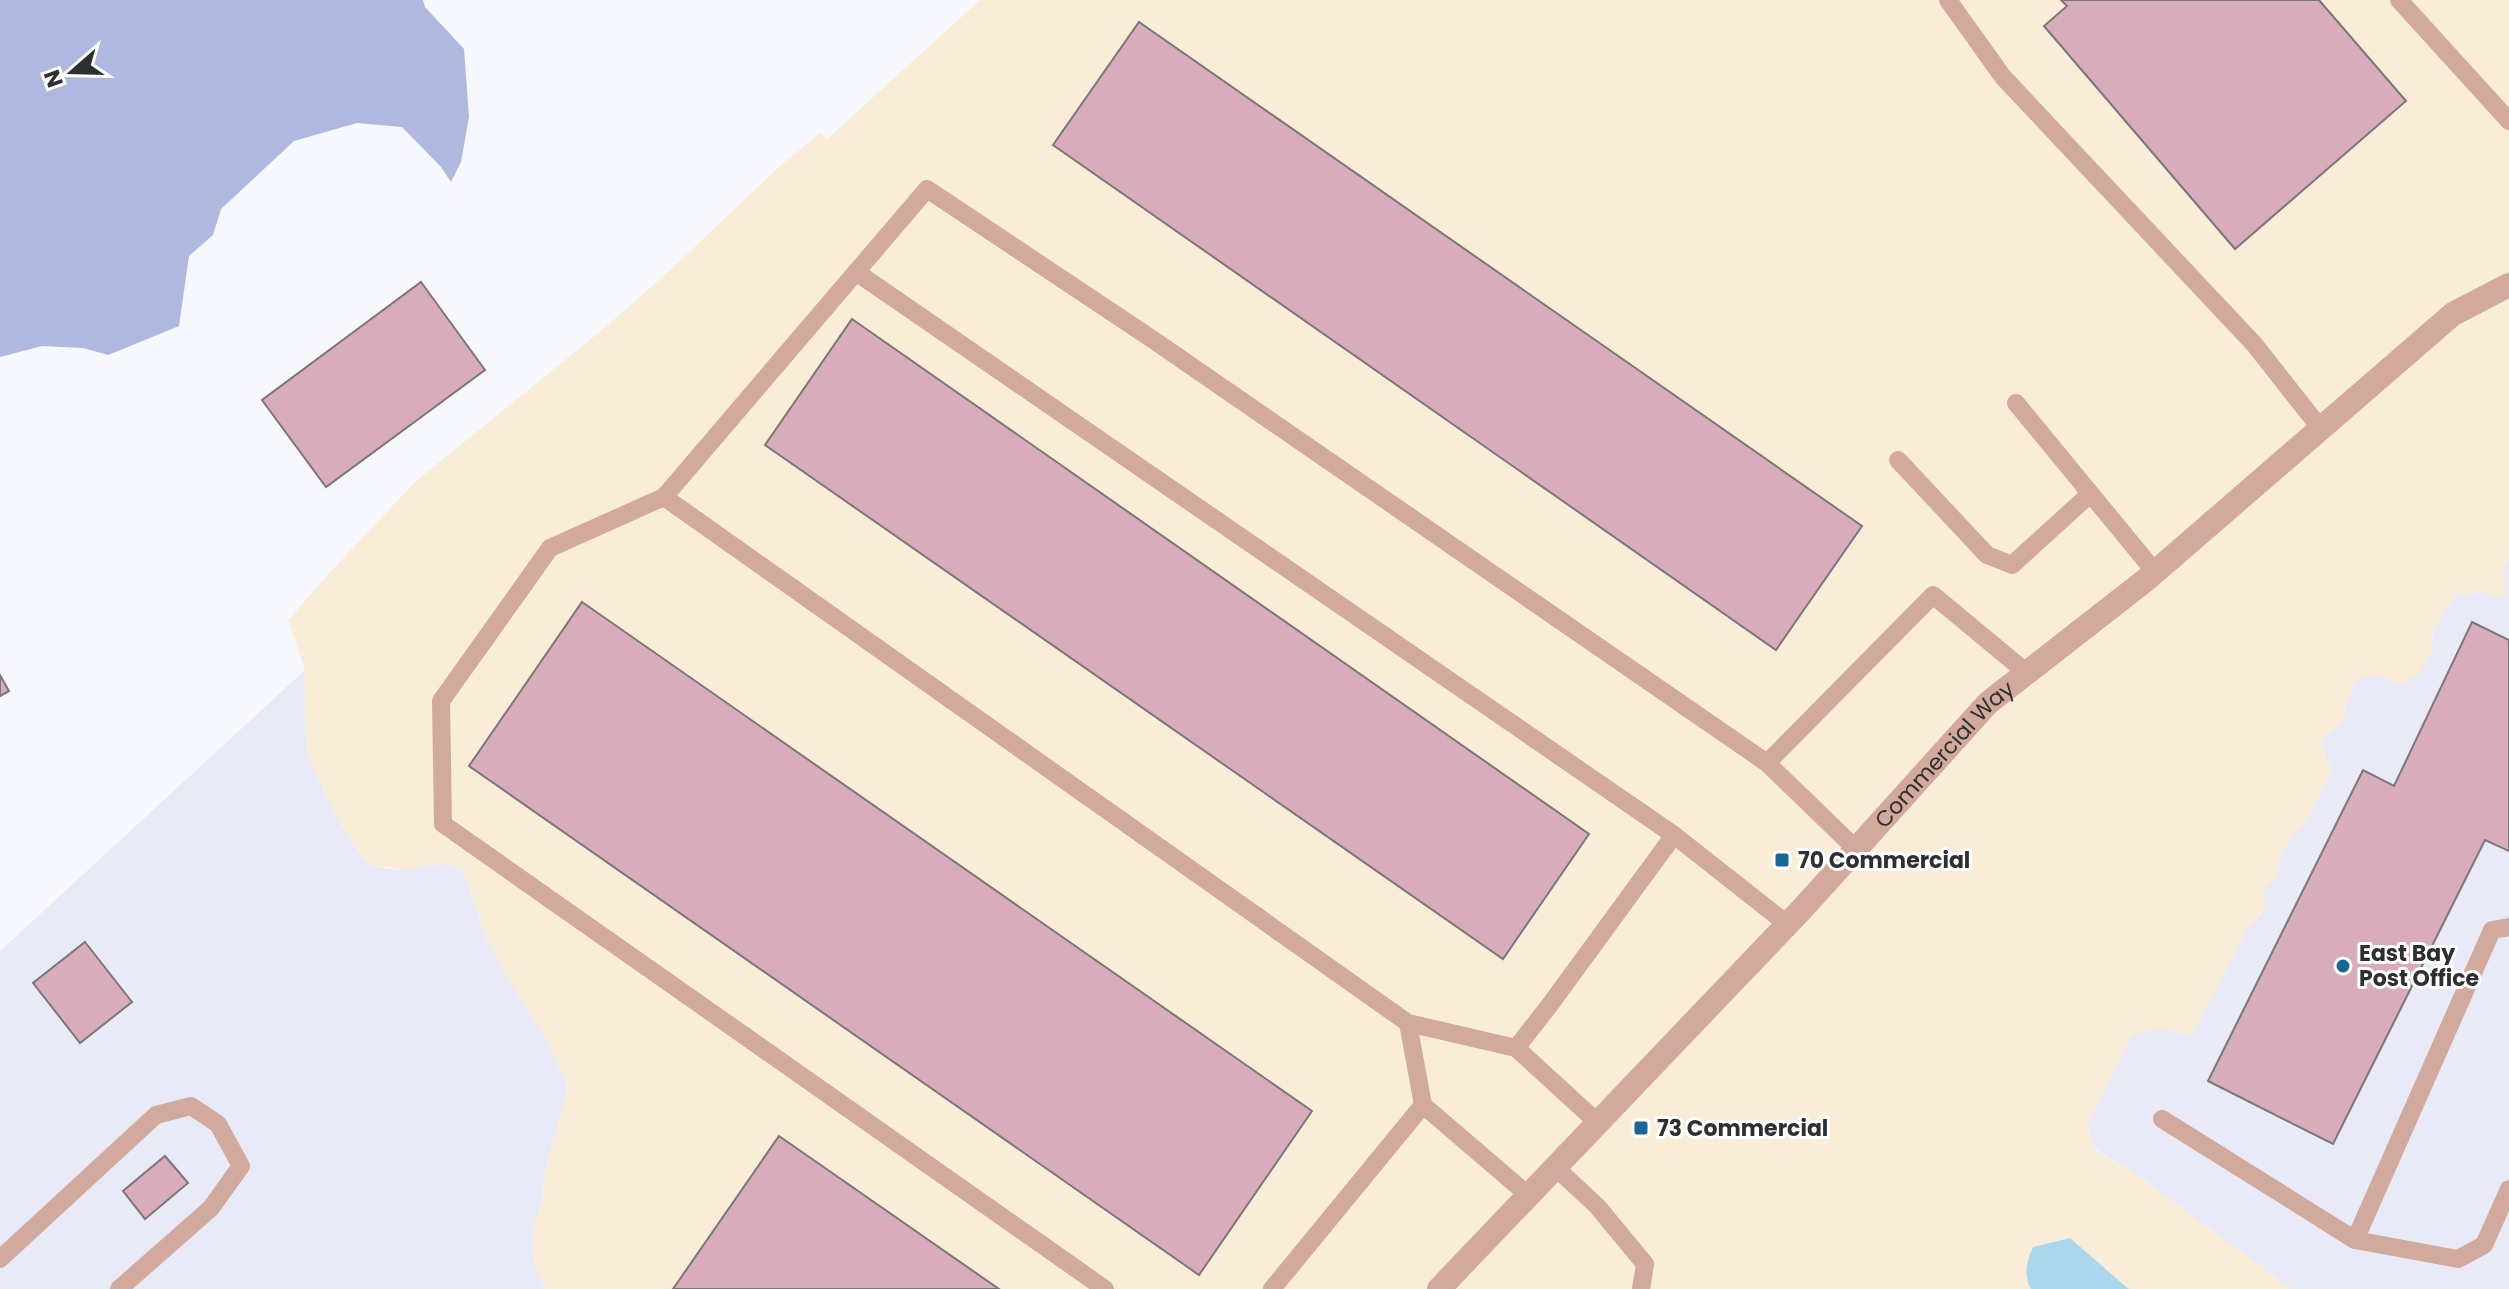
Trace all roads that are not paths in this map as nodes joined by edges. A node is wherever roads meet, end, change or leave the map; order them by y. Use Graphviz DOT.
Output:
graph roads {
  1 [pos="1948,0"];
  2 [pos="2399,0"];
  3 [pos="2509,121"];
  4 [pos="856,272"];
  5 [pos="2509,285"];
  6 [pos="2016,403"];
  7 [pos="2321,429"];
  8 [pos="1898,460"];
  9 [pos="2090,494"];
  10 [pos="664,497"];
  11 [pos="2155,572"];
  12 [pos="2027,673"];
  13 [pos="1767,763"];
  14 [pos="1674,835"];
  15 [pos="1856,849"];
  16 [pos="1787,924"];
  17 [pos="2509,927"];
  18 [pos="1408,1023"];
  19 [pos="1516,1048"];
  20 [pos="1423,1105"];
  21 [pos="2162,1119"];
  22 [pos="1597,1122"];
  23 [pos="1555,1167"];
  24 [pos="2509,1189"];
  25 [pos="1528,1195"];
  26 [pos="2355,1240"];
  27 [pos="0,1259"];
  28 [pos="119,1289"];
  29 [pos="1105,1289"];
  30 [pos="1272,1289"];
  31 [pos="1439,1289"];
  32 [pos="1641,1289"];
  1 -- 7 [label="lane"];
  2 -- 3 [label="lane"];
  4 -- 10 [label="lane"];
  4 -- 13 [label="lane"];
  4 -- 14 [label="lane"];
  5 -- 7 [label="street, Commercial Way"];
  6 -- 9 [label="lane"];
  7 -- 11 [label="street, Commercial Way"];
  8 -- 9 [label="lane"];
  9 -- 11 [label="lane"];
  10 -- 18 [label="lane"];
  10 -- 29 [label="lane"];
  11 -- 12 [label="street, Commercial Way"];
  12 -- 13 [label="lane"];
  12 -- 15 [label="street, Commercial Way"];
  13 -- 15 [label="lane"];
  14 -- 16 [label="lane"];
  14 -- 19 [label="lane"];
  15 -- 16 [label="street, Commercial Way"];
  16 -- 22 [label="street, Commercial Way"];
  17 -- 26 [label="lane"];
  18 -- 19 [label="lane"];
  18 -- 20 [label="lane"];
  19 -- 22 [label="lane"];
  20 -- 25 [label="lane"];
  20 -- 30 [label="lane"];
  21 -- 26 [label="lane"];
  22 -- 23 [label="street, Commercial Way"];
  23 -- 25 [label="street, Commercial Way"];
  23 -- 32 [label="lane"];
  24 -- 26 [label="lane"];
  25 -- 31 [label="street, Commercial Way"];
  27 -- 28 [label="lane"];
}
